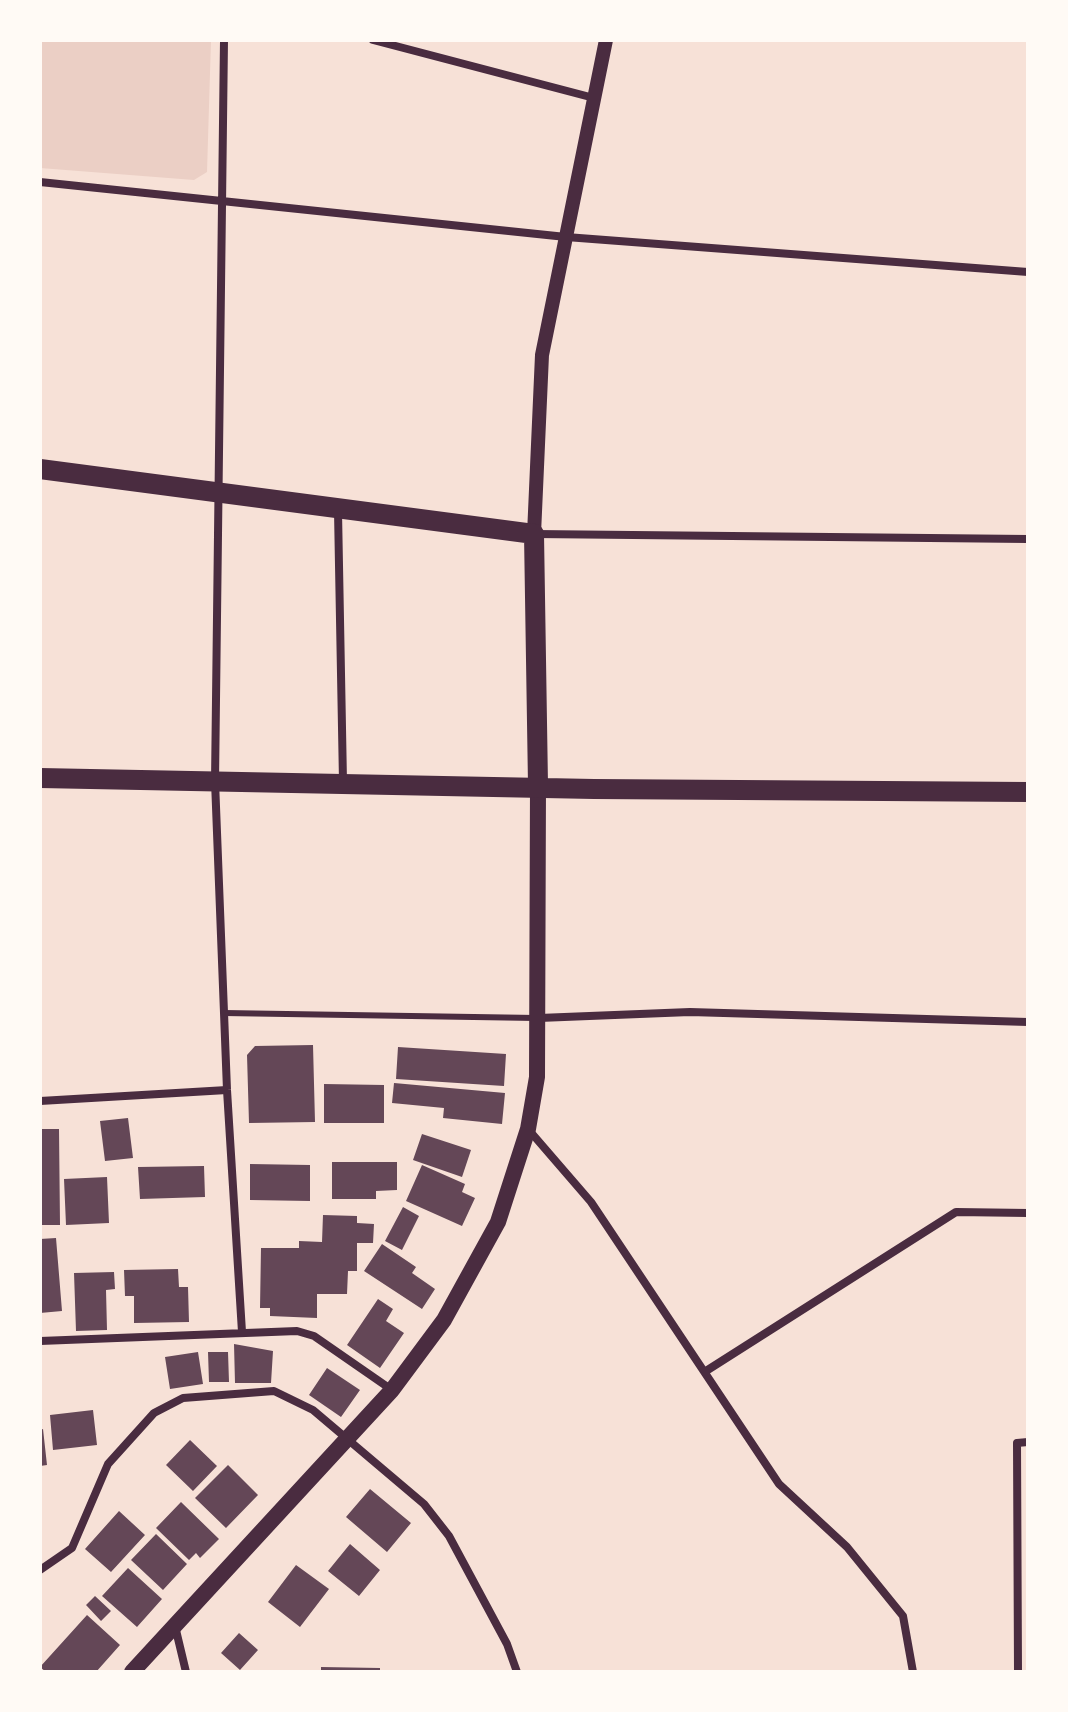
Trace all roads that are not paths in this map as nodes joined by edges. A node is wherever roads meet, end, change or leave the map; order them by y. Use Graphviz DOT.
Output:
graph roads {
  1 [pos="224,40"];
  2 [pos="373,40"];
  3 [pos="606,40"];
  4 [pos="594,98"];
  5 [pos="40,182"];
  6 [pos="222,199"];
  7 [pos="566,237"];
  8 [pos="1028,272"];
  9 [pos="40,469"];
  10 [pos="221,490"];
  11 [pos="338,508"];
  12 [pos="534,534"];
  13 [pos="1028,539"];
  14 [pos="40,778"];
  15 [pos="215,781"];
  16 [pos="343,782"];
  17 [pos="538,785"];
  18 [pos="1028,792"];
  19 [pos="224,1013"];
  20 [pos="539,1018"];
  21 [pos="1028,1022"];
  22 [pos="227,1090"];
  23 [pos="40,1101"];
  24 [pos="528,1129"];
  25 [pos="1028,1213"];
  26 [pos="242,1332"];
  27 [pos="40,1341"];
  28 [pos="706,1371"];
  29 [pos="392,1390"];
  30 [pos="350,1438"];
  31 [pos="1028,1442"];
  32 [pos="40,1570"];
  33 [pos="175,1626"];
  34 [pos="132,1672"];
  35 [pos="186,1672"];
  36 [pos="517,1672"];
  37 [pos="913,1672"];
  38 [pos="1018,1672"];
  1 -- 6 [label="street"];
  2 -- 4 [label="street"];
  3 -- 4 [label="street"];
  4 -- 7 [label="street"];
  5 -- 6 [label="street"];
  6 -- 7 [label="street"];
  6 -- 10 [label="street"];
  7 -- 8 [label="street"];
  7 -- 12 [label="street"];
  9 -- 10 [label="main road"];
  10 -- 11 [label="main road"];
  10 -- 15 [label="street"];
  11 -- 12 [label="main road"];
  11 -- 16 [label="street"];
  12 -- 13 [label="street"];
  12 -- 17 [label="main road"];
  14 -- 15 [label="main road"];
  15 -- 16 [label="main road"];
  15 -- 19 [label="street"];
  16 -- 17 [label="main road"];
  17 -- 18 [label="main road"];
  17 -- 20 [label="main road"];
  19 -- 20 [label="lane"];
  19 -- 22 [label="street"];
  20 -- 21 [label="street"];
  20 -- 24 [label="main road"];
  22 -- 23 [label="street"];
  22 -- 26 [label="street"];
  24 -- 28 [label="street"];
  24 -- 29 [label="main road"];
  25 -- 28 [label="street"];
  26 -- 27 [label="street"];
  26 -- 29 [label="street"];
  28 -- 37 [label="street"];
  29 -- 30 [label="main road"];
  30 -- 32 [label="street"];
  30 -- 33 [label="main road"];
  30 -- 36 [label="street"];
  31 -- 38 [label="street"];
  33 -- 34 [label="main road"];
  33 -- 35 [label="street"];
}
